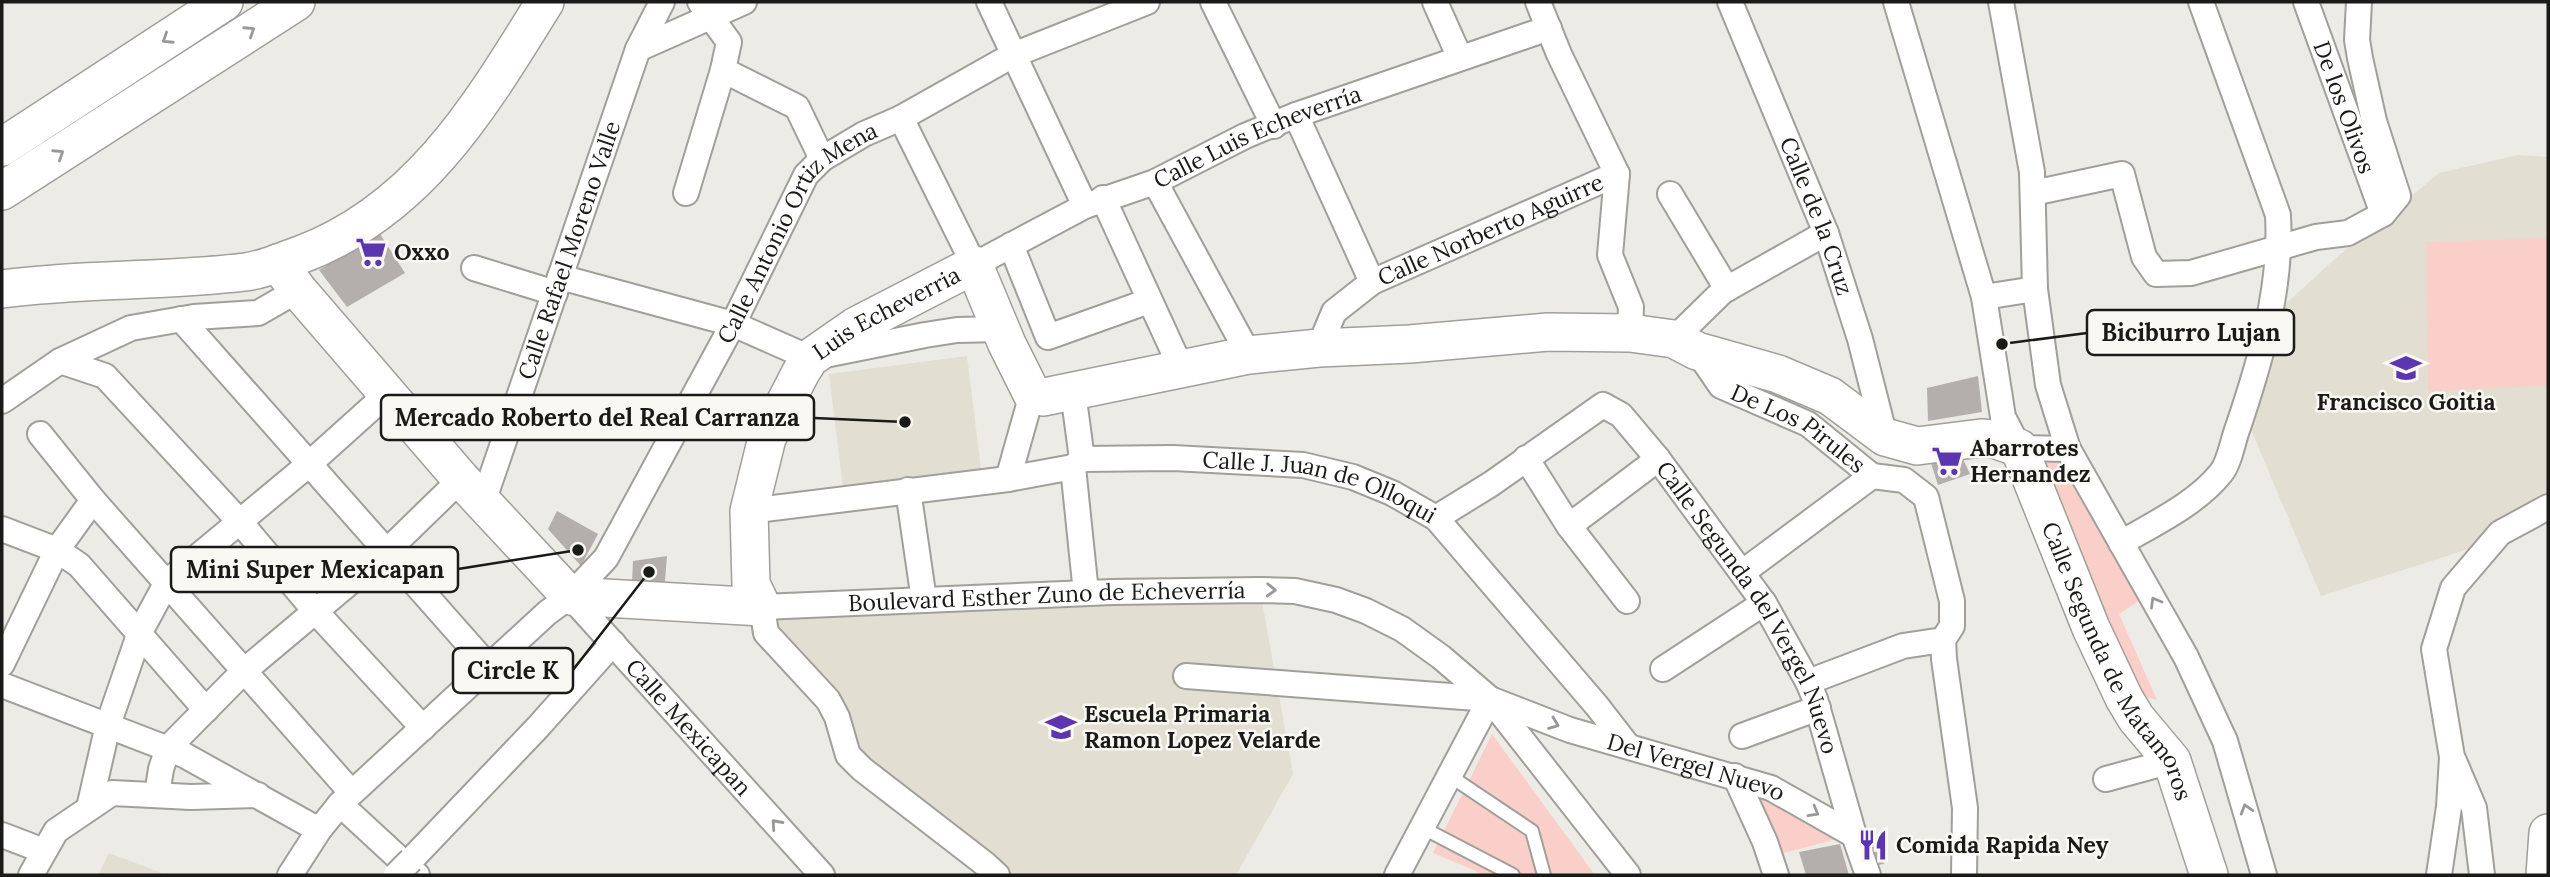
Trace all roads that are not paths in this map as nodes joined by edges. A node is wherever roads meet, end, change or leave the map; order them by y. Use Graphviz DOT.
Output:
graph roads {
  1 [pos="224,2"];
  2 [pos="296,2"];
  3 [pos="545,2"];
  4 [pos="663,2"];
  5 [pos="744,2"];
  6 [pos="989,2"];
  7 [pos="1147,2"];
  8 [pos="1213,2"];
  9 [pos="1435,2"];
  10 [pos="1538,2"];
  11 [pos="1730,2"];
  12 [pos="1896,2"];
  13 [pos="2001,2"];
  14 [pos="2202,2"];
  15 [pos="2306,2"];
  16 [pos="2359,2"];
  17 [pos="706,9"];
  18 [pos="1549,28"];
  19 [pos="638,49"];
  20 [pos="1013,55"];
  21 [pos="1460,58"];
  22 [pos="723,70"];
  23 [pos="901,118"];
  24 [pos="1285,120"];
  25 [pos="2,147"];
  26 [pos="822,159"];
  27 [pos="1616,174"];
  28 [pos="1155,182"];
  29 [pos="2,191"];
  30 [pos="686,193"];
  31 [pos="2033,193"];
  32 [pos="1670,194"];
  33 [pos="1094,202"];
  34 [pos="2391,205"];
  35 [pos="1826,233"];
  36 [pos="1011,245"];
  37 [pos="2280,246"];
  38 [pos="974,265"];
  39 [pos="474,268"];
  40 [pos="288,276"];
  41 [pos="1372,282"];
  42 [pos="557,285"];
  43 [pos="2,289"];
  44 [pos="1727,289"];
  45 [pos="2035,289"];
  46 [pos="1984,297"];
  47 [pos="1149,301"];
  48 [pos="181,319"];
  49 [pos="733,324"];
  50 [pos="1001,329"];
  51 [pos="1630,333"];
  52 [pos="1686,345"];
  53 [pos="1319,348"];
  54 [pos="1249,355"];
  55 [pos="810,358"];
  56 [pos="60,361"];
  57 [pos="1181,368"];
  58 [pos="1073,392"];
  59 [pos="387,394"];
  60 [pos="1032,394"];
  61 [pos="2,401"];
  62 [pos="1603,405"];
  63 [pos="40,434"];
  64 [pos="1885,437"];
  65 [pos="2019,447"];
  66 [pos="2067,449"];
  67 [pos="1526,458"];
  68 [pos="1658,459"];
  69 [pos="1078,463"];
  70 [pos="308,465"];
  71 [pos="1872,476"];
  72 [pos="1008,479"];
  73 [pos="908,490"];
  74 [pos="472,491"];
  75 [pos="93,500"];
  76 [pos="2548,507"];
  77 [pos="749,511"];
  78 [pos="1436,518"];
  79 [pos="240,522"];
  80 [pos="1569,526"];
  81 [pos="2,529"];
  82 [pos="2121,543"];
  83 [pos="57,550"];
  84 [pos="386,552"];
  85 [pos="1743,572"];
  86 [pos="167,582"];
  87 [pos="1087,593"];
  88 [pos="570,596"];
  89 [pos="924,600"];
  90 [pos="1627,601"];
  91 [pos="1764,603"];
  92 [pos="762,607"];
  93 [pos="316,612"];
  94 [pos="140,632"];
  95 [pos="1943,640"];
  96 [pos="613,643"];
  97 [pos="2,664"];
  98 [pos="489,667"];
  99 [pos="1663,668"];
  100 [pos="244,671"];
  101 [pos="1186,676"];
  102 [pos="1808,682"];
  103 [pos="2,685"];
  104 [pos="1490,699"];
  105 [pos="1818,708"];
  106 [pos="206,710"];
  107 [pos="108,724"];
  108 [pos="423,728"];
  109 [pos="1742,736"];
  110 [pos="1628,746"];
  111 [pos="168,748"];
  112 [pos="2452,757"];
  113 [pos="2172,761"];
  114 [pos="1450,776"];
  115 [pos="1735,776"];
  116 [pos="2106,779"];
  117 [pos="158,795"];
  118 [pos="259,795"];
  119 [pos="345,798"];
  120 [pos="89,808"];
  121 [pos="1423,828"];
  122 [pos="2548,832"];
  123 [pos="2,835"];
  124 [pos="1854,835"];
  125 [pos="314,838"];
  126 [pos="44,851"];
  127 [pos="408,870"];
  128 [pos="31,875"];
  129 [pos="290,875"];
  130 [pos="822,875"];
  131 [pos="997,875"];
  132 [pos="1397,875"];
  133 [pos="1513,875"];
  134 [pos="1544,875"];
  135 [pos="1629,875"];
  136 [pos="1776,875"];
  137 [pos="1868,875"];
  138 [pos="1964,875"];
  139 [pos="2209,875"];
  140 [pos="2264,875"];
  141 [pos="2439,875"];
  142 [pos="2482,875"];
  143 [pos="2545,875"];
  1 -- 25 [label="street, one-way"];
  29 -- 2 [label="street, one-way"];
  3 -- 40 [label="street"];
  4 -- 19 [label="street, Calle Rafael Moreno Valle"];
  5 -- 17 [label="street"];
  6 -- 20 [label="street"];
  7 -- 20 [label="street, Calle Antonio Ortiz Mena"];
  8 -- 24 [label="street"];
  9 -- 21 [label="street"];
  10 -- 18 [label="street"];
  11 -- 35 [label="street, Calle de la Cruz"];
  12 -- 46 [label="street"];
  13 -- 31 [label="street"];
  14 -- 37 [label="street"];
  15 -- 34 [label="street, De los Olivos"];
  16 -- 34 [label="street"];
  17 -- 19 [label="street"];
  17 -- 22 [label="street"];
  18 -- 21 [label="street, Calle Luis Echeverría"];
  18 -- 27 [label="street"];
  19 -- 42 [label="street, Calle Rafael Moreno Valle"];
  20 -- 23 [label="street, Calle Antonio Ortiz Mena"];
  20 -- 33 [label="street"];
  21 -- 24 [label="street, Calle Luis Echeverría"];
  22 -- 26 [label="street"];
  22 -- 30 [label="street"];
  23 -- 26 [label="street, Calle Antonio Ortiz Mena"];
  23 -- 38 [label="street"];
  24 -- 28 [label="street, Calle Luis Echeverría"];
  24 -- 41 [label="street"];
  26 -- 49 [label="street, Calle Antonio Ortiz Mena"];
  27 -- 41 [label="street, Calle Norberto Aguirre"];
  27 -- 51 [label="street, Calle Norberto Aguirre"];
  28 -- 33 [label="street, Calle Luis Echeverría"];
  28 -- 54 [label="street"];
  31 -- 37 [label="street"];
  31 -- 45 [label="street"];
  32 -- 44 [label="street"];
  33 -- 36 [label="street, Calle Luis Echeverría"];
  33 -- 47 [label="street"];
  34 -- 37 [label="street"];
  35 -- 44 [label="street"];
  35 -- 64 [label="street, Calle de la Cruz"];
  36 -- 38 [label="street, Calle Luis Echeverría"];
  36 -- 47 [label="street"];
  37 -- 82 [label="street"];
  38 -- 50 [label="street"];
  38 -- 55 [label="street, Luis Echeverria"];
  39 -- 42 [label="street"];
  40 -- 43 [label="street"];
  40 -- 48 [label="street"];
  40 -- 59 [label="street, Calle Mexicapan"];
  41 -- 53 [label="street, Calle Norberto Aguirre"];
  42 -- 49 [label="street"];
  42 -- 74 [label="street, Calle Rafael Moreno Valle"];
  44 -- 52 [label="street"];
  45 -- 46 [label="street"];
  45 -- 66 [label="street"];
  46 -- 65 [label="street"];
  47 -- 57 [label="street"];
  48 -- 56 [label="street"];
  48 -- 70 [label="street"];
  49 -- 55 [label="street"];
  49 -- 88 [label="street, Calle Antonio Ortiz Mena"];
  50 -- 55 [label="street"];
  50 -- 60 [label="street"];
  51 -- 52 [label="street"];
  51 -- 53 [label="street"];
  52 -- 64 [label="street"];
  52 -- 71 [label="street, De Los Pirules"];
  53 -- 54 [label="street"];
  54 -- 57 [label="street"];
  55 -- 77 [label="street, Luis Echeverria"];
  56 -- 61 [label="street"];
  56 -- 79 [label="street"];
  57 -- 58 [label="street"];
  58 -- 60 [label="street"];
  58 -- 69 [label="street"];
  59 -- 70 [label="street"];
  59 -- 74 [label="street, Calle Mexicapan"];
  60 -- 72 [label="street"];
  62 -- 67 [label="street, Calle J. Juan de Olloqui"];
  62 -- 68 [label="street, Calle Segunda del Vergel Nuevo"];
  63 -- 75 [label="street"];
  64 -- 65 [label="street"];
  65 -- 66 [label="street"];
  65 -- 113 [label="street, Calle Segunda de Matamoros"];
  66 -- 82 [label="street"];
  67 -- 78 [label="street, Calle J. Juan de Olloqui"];
  67 -- 80 [label="street"];
  68 -- 80 [label="street"];
  68 -- 85 [label="street, Calle Segunda del Vergel Nuevo"];
  69 -- 72 [label="street, Calle J. Juan de Olloqui"];
  69 -- 78 [label="street, Calle J. Juan de Olloqui"];
  69 -- 87 [label="street"];
  70 -- 79 [label="street"];
  70 -- 84 [label="street"];
  71 -- 85 [label="street"];
  71 -- 95 [label="street"];
  72 -- 73 [label="street, Calle J. Juan de Olloqui"];
  73 -- 77 [label="street, Calle J. Juan de Olloqui"];
  73 -- 89 [label="street"];
  74 -- 84 [label="street"];
  74 -- 88 [label="street, Calle Mexicapan"];
  75 -- 83 [label="street"];
  75 -- 86 [label="street"];
  76 -- 112 [label="street"];
  77 -- 92 [label="street, Luis Echeverria"];
  78 -- 110 [label="street"];
  79 -- 86 [label="street"];
  79 -- 93 [label="street"];
  80 -- 90 [label="street"];
  81 -- 83 [label="street"];
  140 -- 82 [label="street, one-way"];
  83 -- 94 [label="street"];
  83 -- 97 [label="street"];
  84 -- 93 [label="street"];
  84 -- 98 [label="street"];
  85 -- 91 [label="street, Calle Segunda del Vergel Nuevo"];
  86 -- 94 [label="street"];
  86 -- 100 [label="street"];
  87 -- 89 [label="street, Boulevard Esther Zuno de Echeverría"];
  87 -- 104 [label="street, Boulevard Esther Zuno de Echeverría, one-way"];
  88 -- 92 [label="street, Boulevard Esther Zuno de Echeverría"];
  88 -- 96 [label="street, Calle Mexicapan"];
  88 -- 98 [label="street, Calle Antonio Ortiz Mena"];
  89 -- 92 [label="street, Boulevard Esther Zuno de Echeverría"];
  91 -- 99 [label="street"];
  91 -- 102 [label="street, Calle Segunda del Vergel Nuevo"];
  92 -- 131 [label="street"];
  93 -- 100 [label="street"];
  93 -- 108 [label="street"];
  94 -- 106 [label="street"];
  94 -- 107 [label="street"];
  95 -- 102 [label="street"];
  95 -- 138 [label="street"];
  96 -- 127 [label="street"];
  130 -- 96 [label="street, Calle Mexicapan, one-way"];
  98 -- 108 [label="street, Calle Antonio Ortiz Mena"];
  100 -- 106 [label="street"];
  100 -- 119 [label="street"];
  101 -- 104 [label="street"];
  102 -- 105 [label="street, Calle Segunda del Vergel Nuevo"];
  103 -- 107 [label="street"];
  104 -- 110 [label="street, Del Vergel Nuevo, one-way"];
  104 -- 114 [label="street"];
  104 -- 135 [label="street"];
  105 -- 109 [label="street"];
  105 -- 124 [label="street, Calle Segunda del Vergel Nuevo"];
  106 -- 111 [label="street"];
  107 -- 111 [label="street"];
  107 -- 120 [label="street"];
  108 -- 119 [label="street, Calle Antonio Ortiz Mena"];
  110 -- 115 [label="street, Del Vergel Nuevo"];
  111 -- 117 [label="street"];
  111 -- 118 [label="street"];
  112 -- 141 [label="street"];
  112 -- 142 [label="street"];
  113 -- 116 [label="street"];
  113 -- 139 [label="street, Calle Segunda de Matamoros"];
  114 -- 121 [label="street"];
  114 -- 134 [label="lane"];
  115 -- 124 [label="street, Del Vergel Nuevo, one-way"];
  115 -- 136 [label="street"];
  117 -- 118 [label="street"];
  117 -- 120 [label="street"];
  118 -- 125 [label="street"];
  119 -- 125 [label="street, Calle Antonio Ortiz Mena"];
  119 -- 127 [label="street"];
  120 -- 126 [label="street"];
  121 -- 132 [label="street"];
  121 -- 133 [label="lane"];
  122 -- 143 [label="street"];
  123 -- 126 [label="street"];
  124 -- 137 [label="street"];
  125 -- 129 [label="street, Calle Antonio Ortiz Mena"];
  126 -- 128 [label="street"];
}
